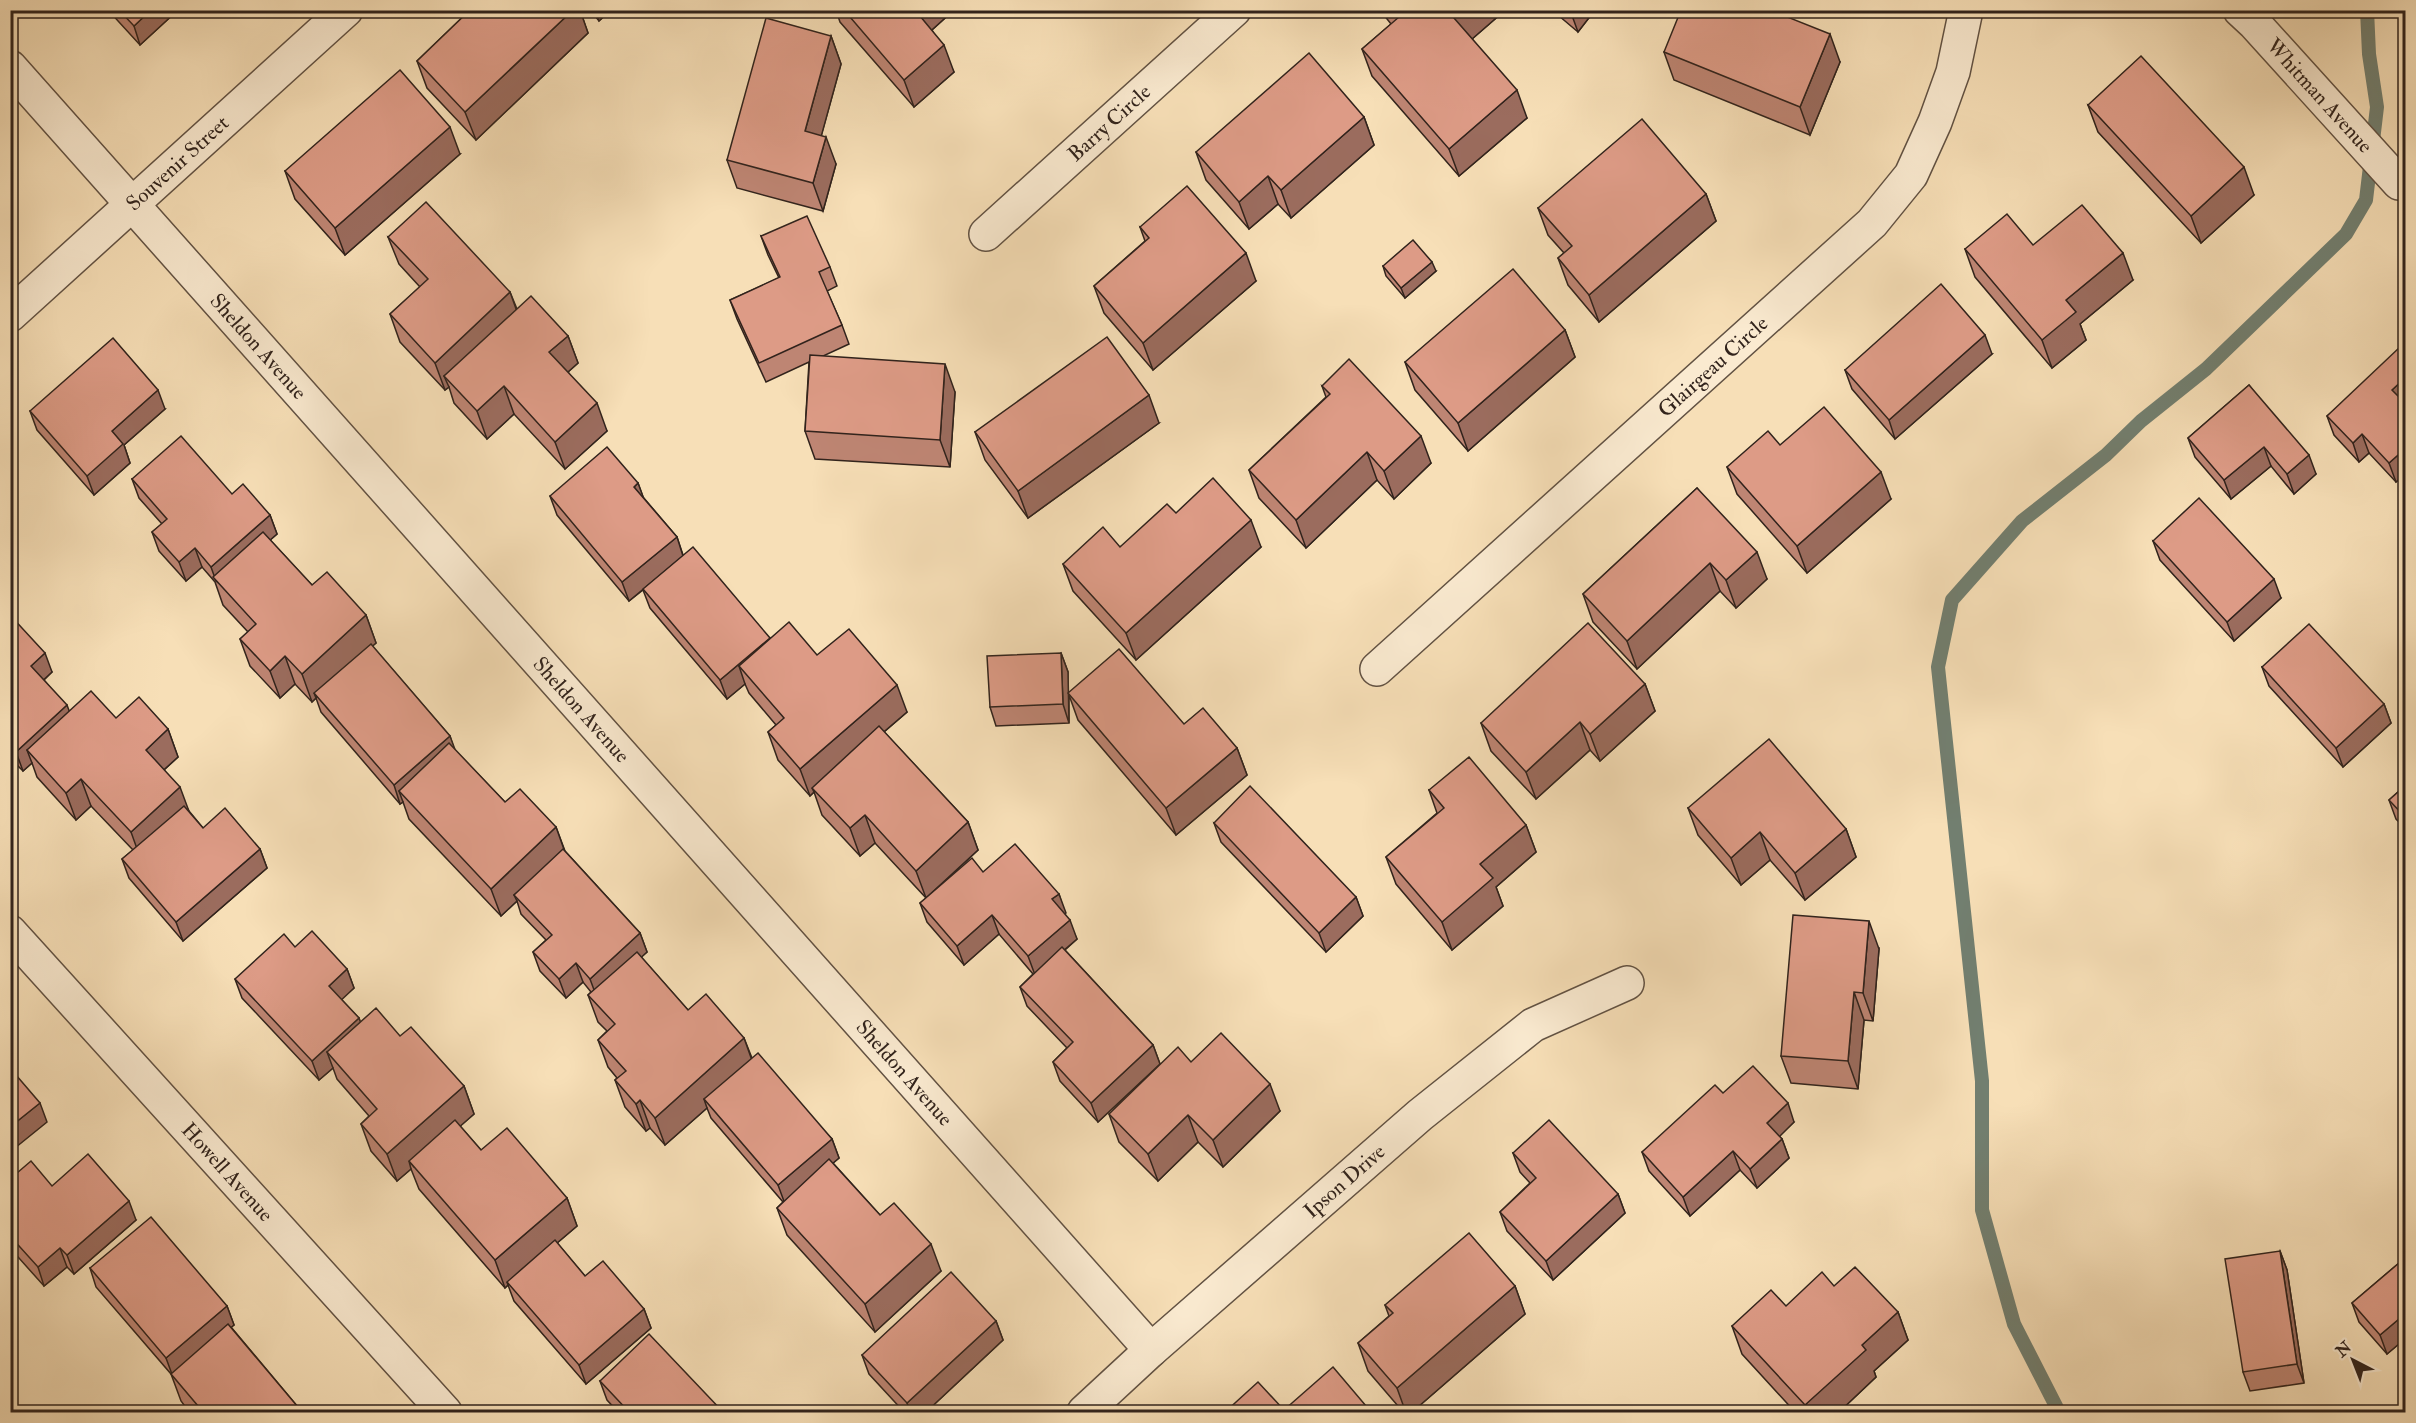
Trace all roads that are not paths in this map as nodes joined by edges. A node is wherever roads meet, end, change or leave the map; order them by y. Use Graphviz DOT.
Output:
graph roads {
  1 [pos="346,10"];
  2 [pos="1234,10"];
  3 [pos="1966,10"];
  4 [pos="2240,10"];
  5 [pos="10,67"];
  6 [pos="2399,183"];
  7 [pos="133,204"];
  8 [pos="986,234"];
  9 [pos="10,315"];
  10 [pos="1377,669"];
  11 [pos="10,932"];
  12 [pos="1627,983"];
  13 [pos="1151,1350"];
  14 [pos="445,1413"];
  15 [pos="1084,1413"];
  1 -- 7 [label="street, Souvenir Street"];
  2 -- 8 [label="street, Barry Circle"];
  3 -- 10 [label="street, Glairgeau Circle"];
  4 -- 6 [label="street, Whitman Avenue"];
  5 -- 7 [label="street, Sheldon Avenue"];
  7 -- 9 [label="street, Souvenir Street"];
  7 -- 13 [label="street, Sheldon Avenue"];
  11 -- 14 [label="street, Howell Avenue"];
  12 -- 13 [label="street, Ipson Drive"];
  13 -- 15 [label="street, Ipson Drive"];
}
